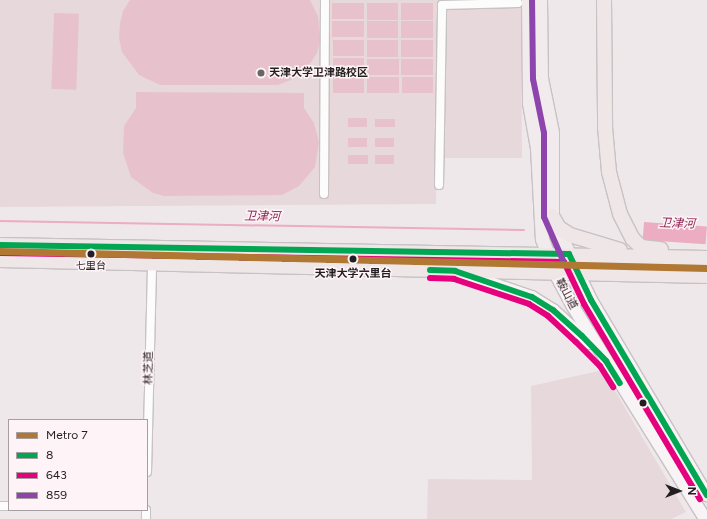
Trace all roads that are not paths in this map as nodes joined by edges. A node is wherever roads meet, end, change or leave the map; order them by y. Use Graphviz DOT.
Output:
graph roads {
  1 [pos="325,0"];
  2 [pos="540,0"];
  3 [pos="604,0"];
  4 [pos="488,2"];
  5 [pos="523,2"];
  6 [pos="439,185"];
  7 [pos="324,194"];
  8 [pos="552,216"];
  9 [pos="0,245"];
  10 [pos="707,251"];
  11 [pos="546,254"];
  12 [pos="569,254"];
  13 [pos="653,257"];
  14 [pos="707,258"];
  15 [pos="0,260"];
  16 [pos="152,264"];
  17 [pos="455,271"];
  18 [pos="555,273"];
  19 [pos="577,273"];
  20 [pos="707,276"];
  21 [pos="606,361"];
  22 [pos="148,430"];
  23 [pos="707,495"];
  24 [pos="705,519"];
  1 -- 7 [label="street"];
  2 -- 8 [label="main road"];
  3 -- 10 [label="highway"];
  4 -- 5 [label="street"];
  4 -- 6 [label="street"];
  5 -- 11 [label="main road"];
  8 -- 12 [label="main road"];
  8 -- 13 [label="highway"];
  9 -- 11 [label="highway"];
  11 -- 12 [label="highway"];
  11 -- 18 [label="main road"];
  12 -- 13 [label="highway"];
  12 -- 19 [label="main road, 鞍山道"];
  13 -- 14 [label="highway"];
  15 -- 16 [label="highway"];
  16 -- 17 [label="highway"];
  16 -- 22 [label="street, 林芝道"];
  17 -- 18 [label="highway"];
  17 -- 21 [label="main road"];
  18 -- 19 [label="highway"];
  18 -- 21 [label="main road, 鞍山道"];
  19 -- 20 [label="highway"];
  19 -- 23 [label="main road, 鞍山道"];
  21 -- 24 [label="main road, 鞍山道"];
}
